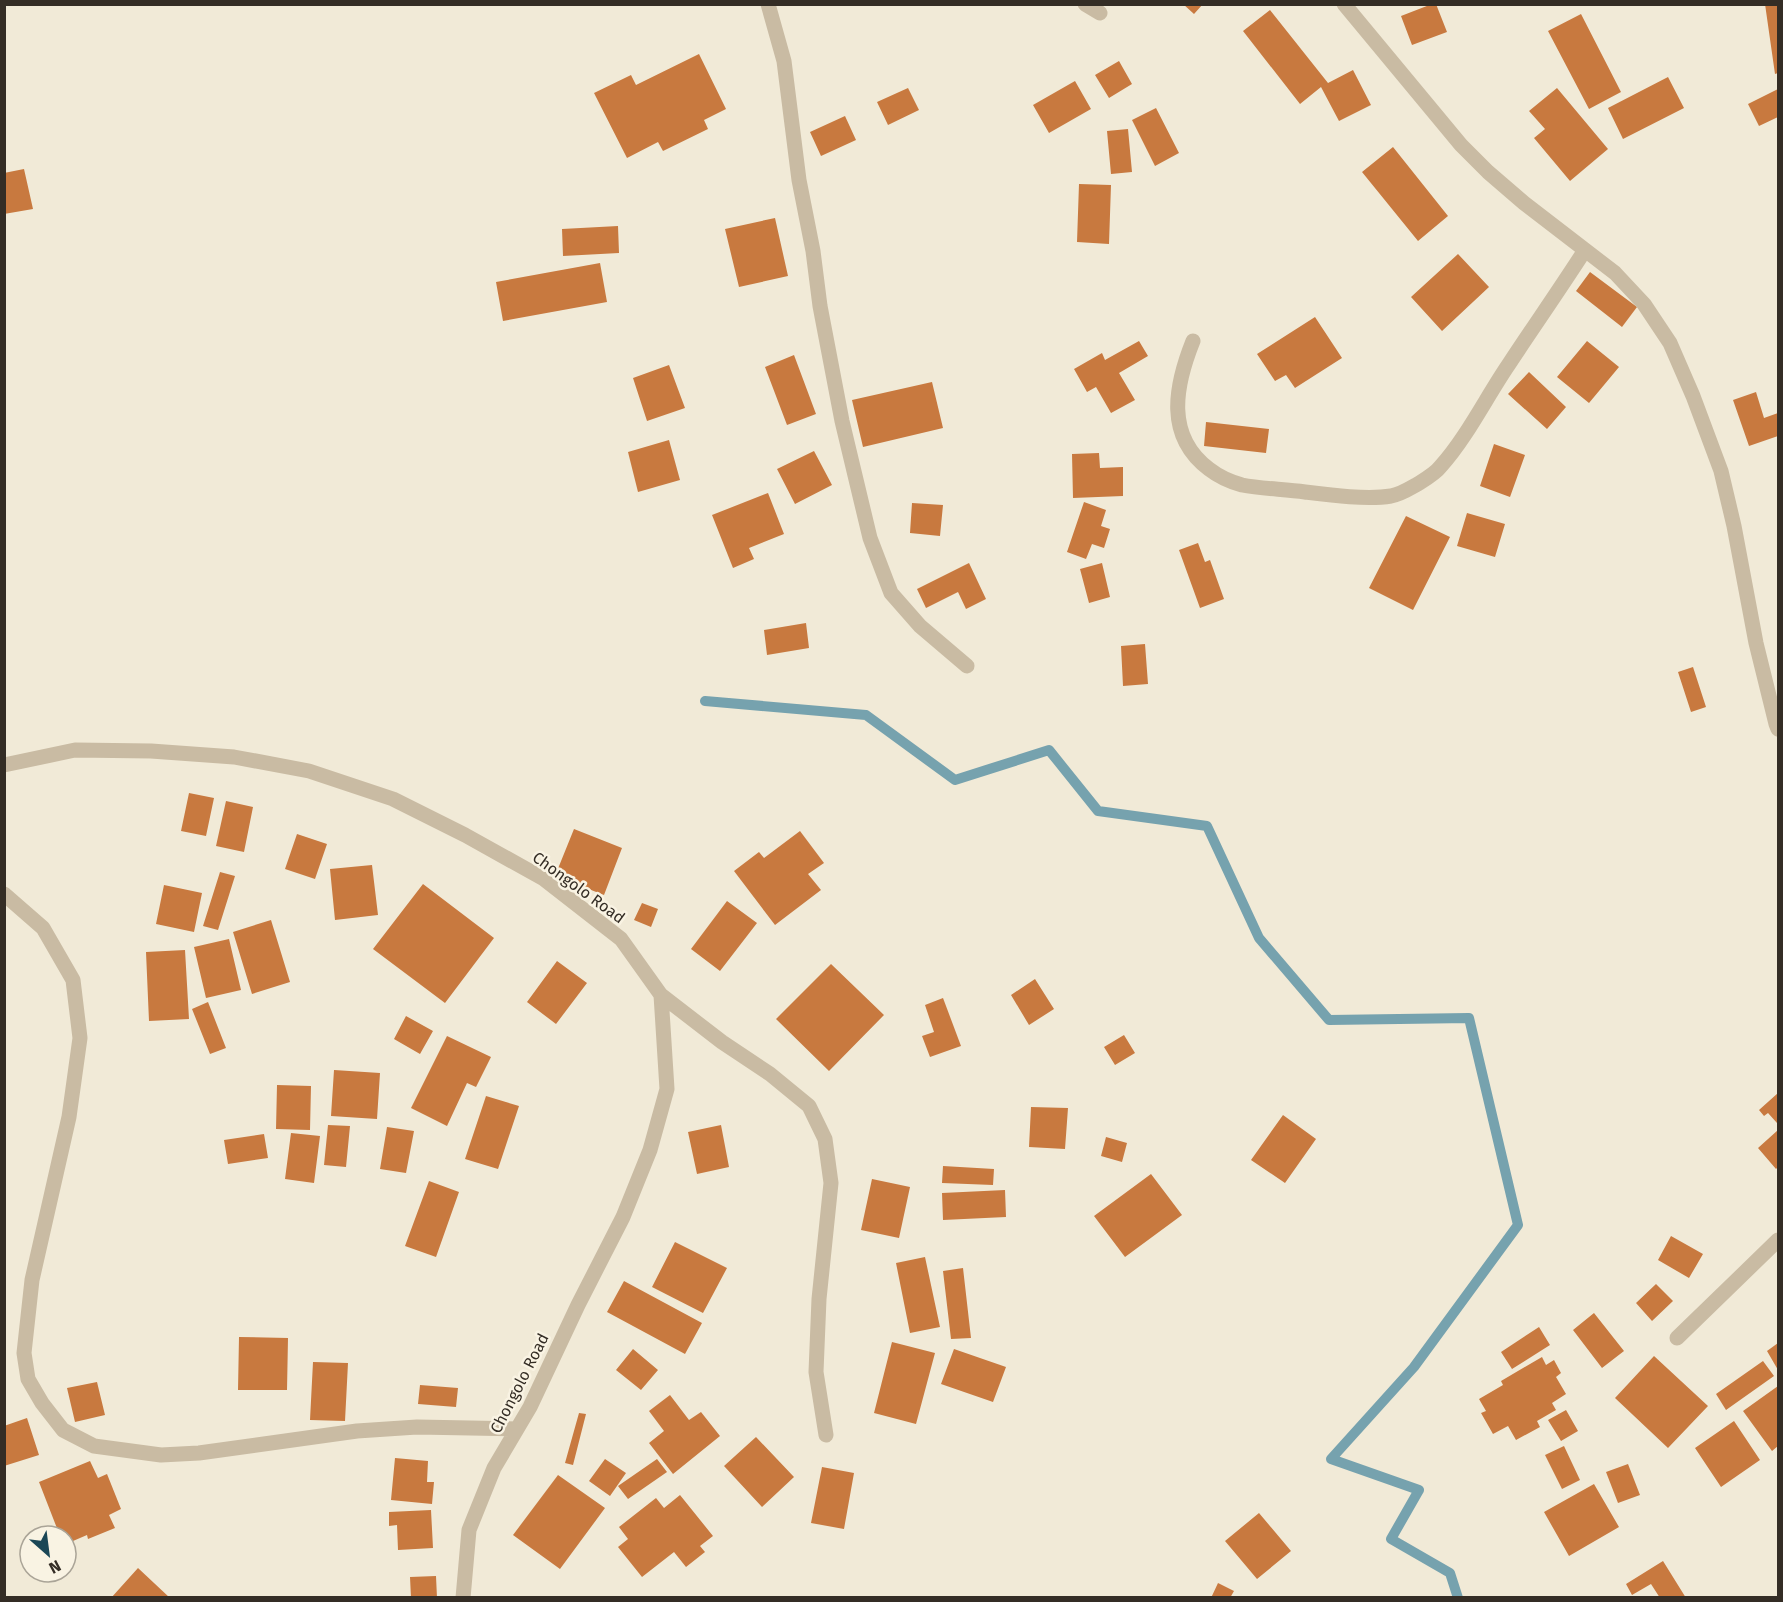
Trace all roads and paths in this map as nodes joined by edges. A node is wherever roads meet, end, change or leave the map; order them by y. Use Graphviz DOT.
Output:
graph roads {
  1 [pos="768,4"];
  2 [pos="1085,4"];
  3 [pos="1344,4"];
  4 [pos="1100,13"];
  5 [pos="1585,250"];
  6 [pos="1192,341"];
  7 [pos="967,666"];
  8 [pos="1779,729"];
  9 [pos="4,765"];
  10 [pos="4,894"];
  11 [pos="661,995"];
  12 [pos="1779,1240"];
  13 [pos="1677,1338"];
  14 [pos="517,1429"];
  15 [pos="826,1435"];
  16 [pos="463,1598"];
  1 -- 7 [label="street"];
  2 -- 4 [label="street"];
  3 -- 5 [label="street"];
  5 -- 6 [label="street"];
  5 -- 8 [label="street"];
  9 -- 11 [label="street, Chongolo Road"];
  10 -- 14 [label="street"];
  11 -- 14 [label="street, Chongolo Road"];
  11 -- 15 [label="street"];
  12 -- 13 [label="street"];
  14 -- 16 [label="street, Chongolo Road"];
}
